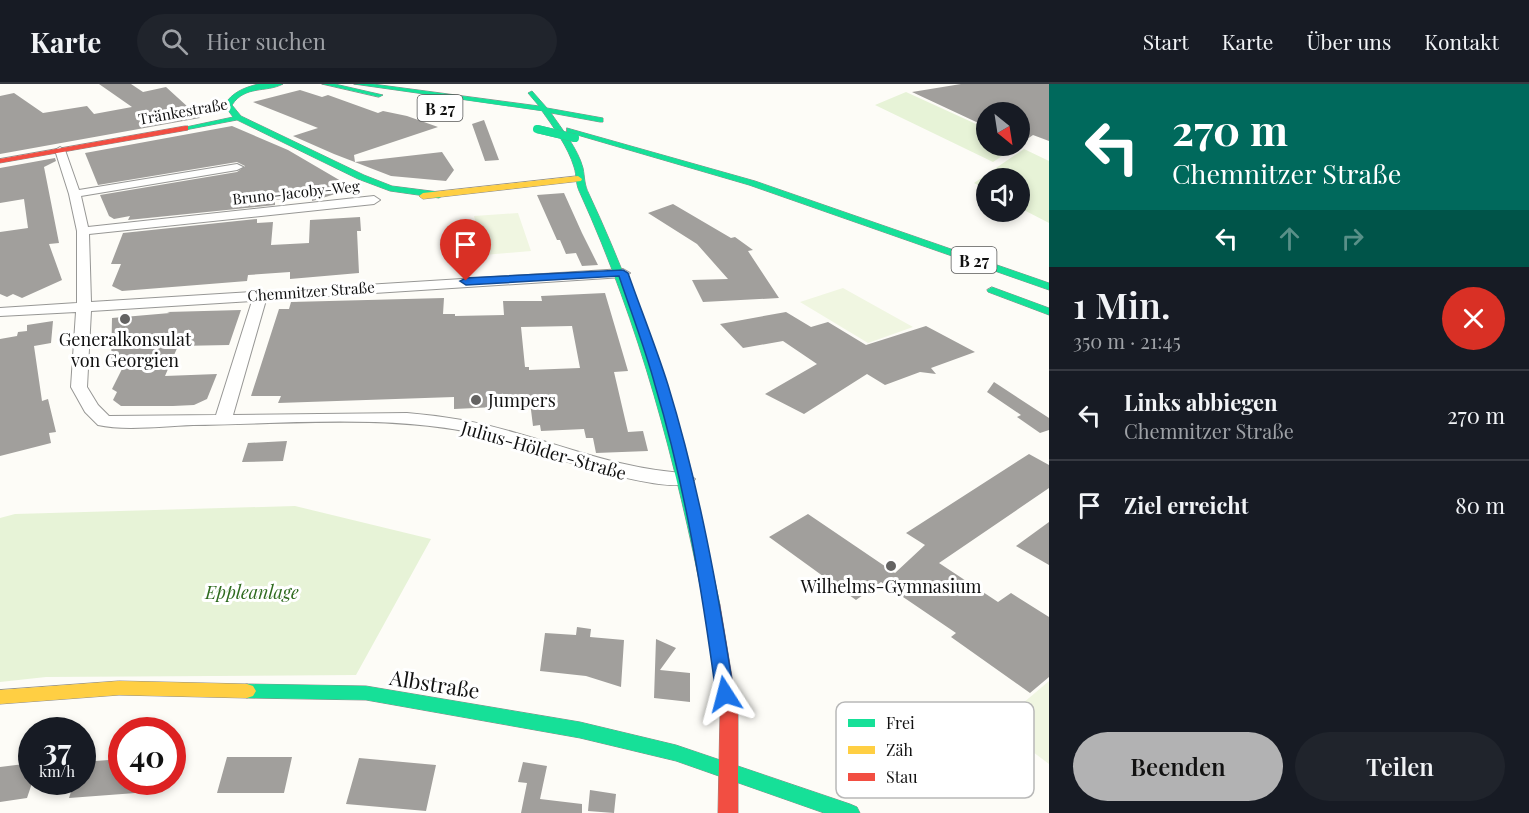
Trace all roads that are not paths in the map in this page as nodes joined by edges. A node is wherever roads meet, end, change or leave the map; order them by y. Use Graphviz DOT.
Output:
graph roads {
  1 [pos="280,84"];
  2 [pos="320,85"];
  3 [pos="352,85"];
  4 [pos="534,110"];
  5 [pos="453,111"];
  6 [pos="238,118"];
  7 [pos="614,123"];
  8 [pos="573,134"];
  9 [pos="676,146"];
  10 [pos="60,150"];
  11 [pos="0,161"];
  12 [pos="237,167"];
  13 [pos="361,177"];
  14 [pos="554,179"];
  15 [pos="578,179"];
  16 [pos="780,191"];
  17 [pos="584,193"];
  18 [pos="75,194"];
  19 [pos="439,195"];
  20 [pos="374,200"];
  21 [pos="83,231"];
  22 [pos="623,273"];
  23 [pos="981,285"];
  24 [pos="1049,287"];
  25 [pos="261,294"];
  26 [pos="1049,298"];
  27 [pos="84,305"];
  28 [pos="0,312"];
  29 [pos="1049,312"];
  30 [pos="223,419"];
  31 [pos="686,479"];
  32 [pos="0,697"];
  33 [pos="730,771"];
  34 [pos="728,813"];
  35 [pos="850,813"];
  1 -- 6 [label="main road"];
  2 -- 3 [label="main road, B 27"];
  3 -- 4 [label="main road, B 27"];
  3 -- 4 [label="main road"];
  3 -- 5 [label="main road, B 27"];
  4 -- 7 [label="main road, B 27"];
  4 -- 8 [label="main road, B 27"];
  4 -- 14 [label="main road"];
  4 -- 15 [label="main road"];
  6 -- 10 [label="main road, Tränkestraße"];
  6 -- 13 [label="main road, Tränkestraße"];
  8 -- 16 [label="main road, B 27"];
  8 -- 26 [label="main road, B 27"];
  9 -- 16 [label="main road, B 27"];
  10 -- 11 [label="main road, Tränkestraße"];
  10 -- 18 [label="street, Julius-Hölder-Straße"];
  12 -- 18 [label="street"];
  13 -- 19 [label="main road, Tränkestraße"];
  13 -- 20 [label="main road"];
  14 -- 15 [label="main road, Bruno-Jacoby-Weg"];
  14 -- 17 [label="main road"];
  14 -- 19 [label="main road, Bruno-Jacoby-Weg"];
  15 -- 17 [label="main road"];
  16 -- 24 [label="main road, B 27"];
  17 -- 22 [label="main road"];
  18 -- 21 [label="street, Julius-Hölder-Straße"];
  19 -- 20 [label="main road, Bruno-Jacoby-Weg"];
  20 -- 21 [label="street, Bruno-Jacoby-Weg"];
  21 -- 27 [label="street, Julius-Hölder-Straße"];
  22 -- 25 [label="street, Chemnitzer Straße"];
  22 -- 31 [label="main road"];
  23 -- 29 [label="main road"];
  25 -- 27 [label="street, Chemnitzer Straße"];
  25 -- 30 [label="street"];
  27 -- 28 [label="street, Chemnitzer Straße"];
  27 -- 30 [label="street, Julius-Hölder-Straße"];
  30 -- 31 [label="street, Julius-Hölder-Straße"];
  31 -- 33 [label="main road"];
  32 -- 33 [label="main road, Albstraße"];
  33 -- 34 [label="main road"];
  33 -- 35 [label="main road, Albstraße"];
}
